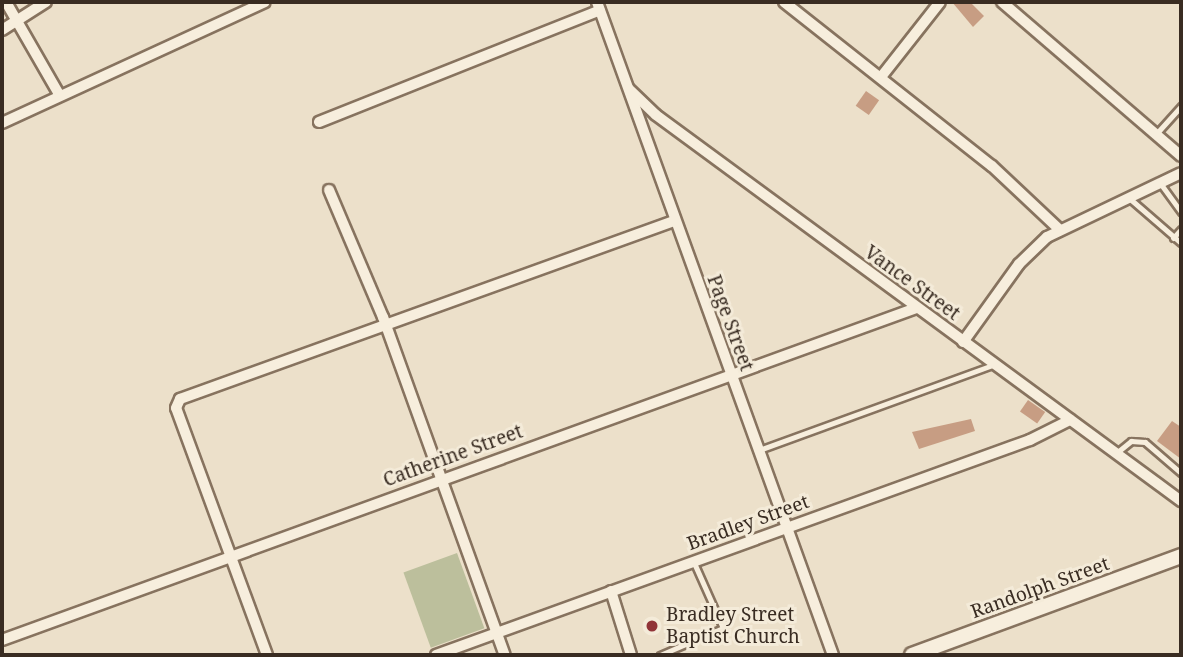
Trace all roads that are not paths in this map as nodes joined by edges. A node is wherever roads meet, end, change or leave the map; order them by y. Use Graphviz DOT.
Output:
graph roads {
  1 [pos="6,2"];
  2 [pos="46,2"];
  3 [pos="265,2"];
  4 [pos="784,2"];
  5 [pos="940,2"];
  6 [pos="1002,2"];
  7 [pos="598,6"];
  8 [pos="17,20"];
  9 [pos="2,30"];
  10 [pos="881,77"];
  11 [pos="627,87"];
  12 [pos="60,96"];
  13 [pos="1181,106"];
  14 [pos="1175,112"];
  15 [pos="1181,120"];
  16 [pos="319,122"];
  17 [pos="2,123"];
  18 [pos="1156,134"];
  19 [pos="1179,152"];
  20 [pos="1181,173"];
  21 [pos="1160,183"];
  22 [pos="329,190"];
  23 [pos="1129,198"];
  24 [pos="1181,212"];
  25 [pos="674,222"];
  26 [pos="1181,229"];
  27 [pos="1059,230"];
  28 [pos="1173,237"];
  29 [pos="1181,243"];
  30 [pos="916,308"];
  31 [pos="385,327"];
  32 [pos="963,342"];
  33 [pos="993,365"];
  34 [pos="730,373"];
  35 [pos="1070,420"];
  36 [pos="758,450"];
  37 [pos="1115,454"];
  38 [pos="1181,474"];
  39 [pos="439,481"];
  40 [pos="1181,501"];
  41 [pos="786,527"];
  42 [pos="231,556"];
  43 [pos="1181,556"];
  44 [pos="693,561"];
  45 [pos="611,591"];
  46 [pos="496,634"];
  47 [pos="2,640"];
  48 [pos="267,655"];
  49 [pos="436,655"];
  50 [pos="505,655"];
  51 [pos="631,655"];
  52 [pos="660,655"];
  53 [pos="833,655"];
  54 [pos="912,655"];
  1 -- 8 [label="street"];
  2 -- 8 [label="street"];
  3 -- 12 [label="street"];
  4 -- 10 [label="street"];
  5 -- 10 [label="street"];
  6 -- 18 [label="street"];
  7 -- 11 [label="street, Page Street"];
  7 -- 16 [label="street"];
  8 -- 9 [label="street"];
  8 -- 12 [label="street"];
  10 -- 27 [label="street"];
  11 -- 25 [label="street, Page Street"];
  11 -- 30 [label="street, Vance Street"];
  12 -- 17 [label="street"];
  13 -- 14 [label="lane"];
  14 -- 15 [label="lane"];
  14 -- 18 [label="lane"];
  18 -- 19 [label="street"];
  20 -- 21 [label="street"];
  21 -- 23 [label="street"];
  21 -- 24 [label="lane"];
  22 -- 31 [label="street"];
  23 -- 27 [label="street"];
  23 -- 28 [label="lane"];
  25 -- 31 [label="street"];
  25 -- 34 [label="street, Page Street"];
  26 -- 28 [label="lane"];
  27 -- 32 [label="street"];
  28 -- 29 [label="lane"];
  30 -- 32 [label="street, Vance Street"];
  30 -- 34 [label="street, Catherine Street"];
  31 -- 39 [label="street"];
  31 -- 42 [label="street"];
  32 -- 33 [label="street, Vance Street"];
  33 -- 35 [label="street, Vance Street"];
  33 -- 36 [label="lane"];
  34 -- 36 [label="street, Page Street"];
  34 -- 39 [label="street, Catherine Street"];
  35 -- 37 [label="street, Vance Street"];
  35 -- 41 [label="street, Bradley Street"];
  36 -- 41 [label="street, Page Street"];
  37 -- 38 [label="lane"];
  37 -- 40 [label="street, Vance Street"];
  39 -- 42 [label="street, Catherine Street"];
  39 -- 46 [label="street"];
  41 -- 44 [label="street, Bradley Street"];
  41 -- 53 [label="street, Page Street"];
  42 -- 47 [label="street, Catherine Street"];
  42 -- 48 [label="street"];
  43 -- 54 [label="street, Randolph Street"];
  44 -- 45 [label="street, Bradley Street"];
  44 -- 52 [label="lane"];
  45 -- 46 [label="street, Bradley Street"];
  45 -- 51 [label="street"];
  46 -- 49 [label="street, Bradley Street"];
  46 -- 50 [label="street"];
}
